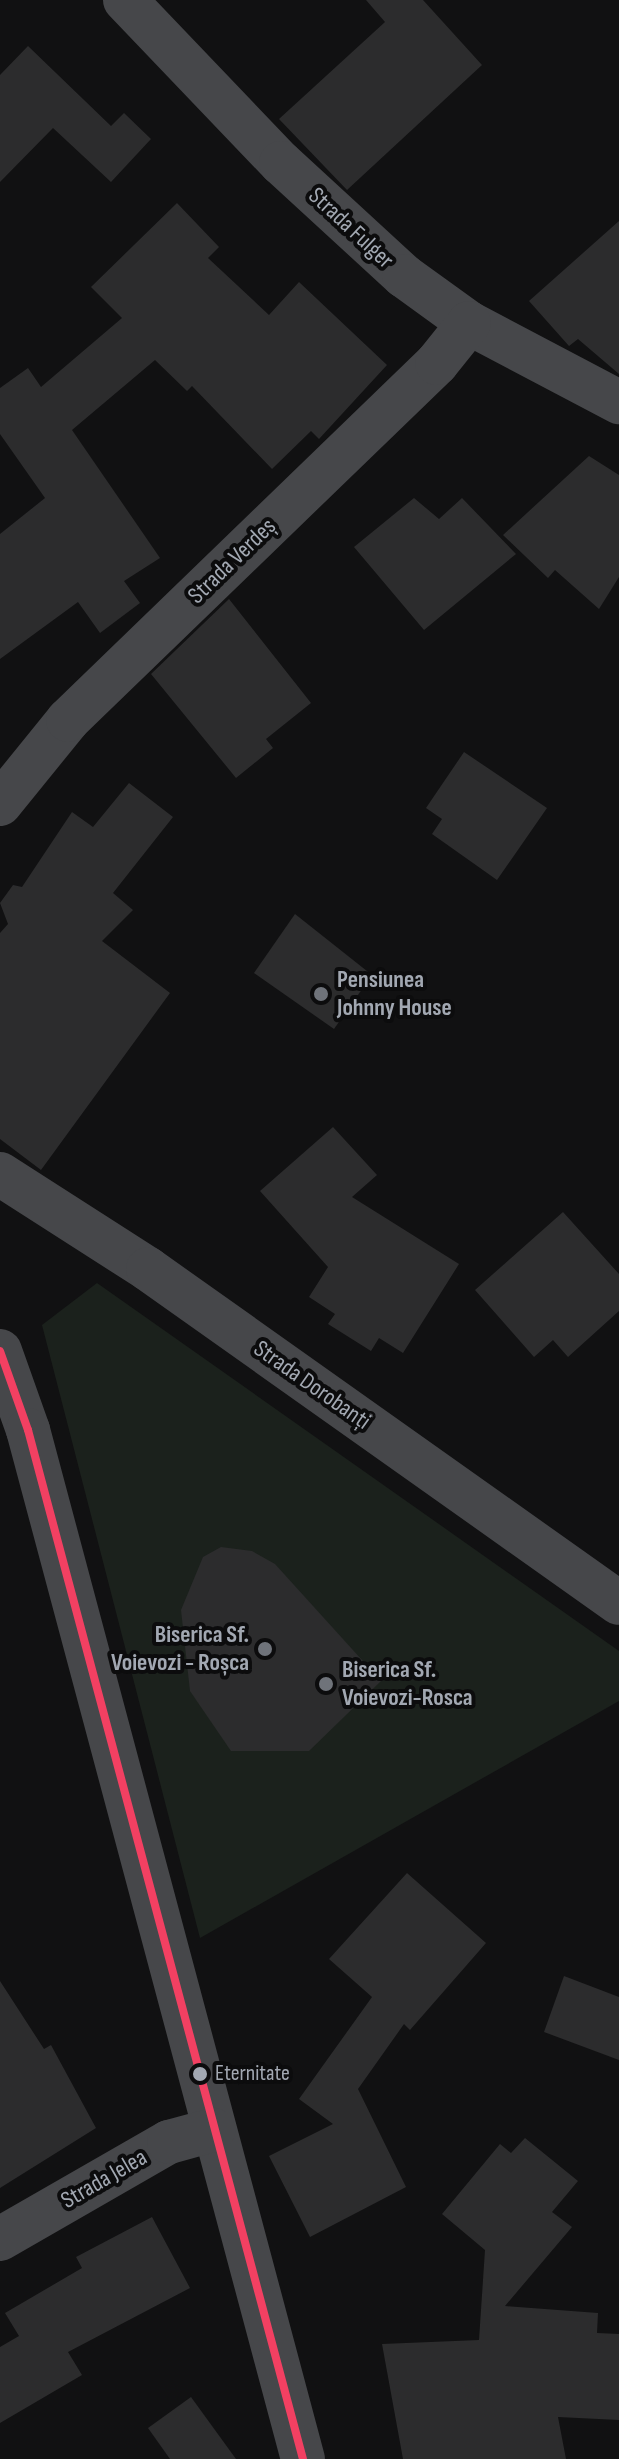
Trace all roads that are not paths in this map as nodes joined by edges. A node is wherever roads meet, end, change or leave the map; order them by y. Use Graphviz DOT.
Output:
graph roads {
  1 [pos="125,0"];
  2 [pos="469,323"];
  3 [pos="619,402"];
  4 [pos="0,804"];
  5 [pos="0,1174"];
  6 [pos="0,1351"];
  7 [pos="619,1603"];
  8 [pos="213,2130"];
  9 [pos="0,2239"];
  10 [pos="303,2459"];
  1 -- 2 [label="street, Strada Fulger"];
  2 -- 3 [label="street, Strada Fulger"];
  2 -- 4 [label="street, Strada Verdeș"];
  5 -- 7 [label="street, Strada Dorobanți"];
  6 -- 8 [label="street"];
  8 -- 9 [label="street, Strada Jelea"];
  8 -- 10 [label="street"];
}
